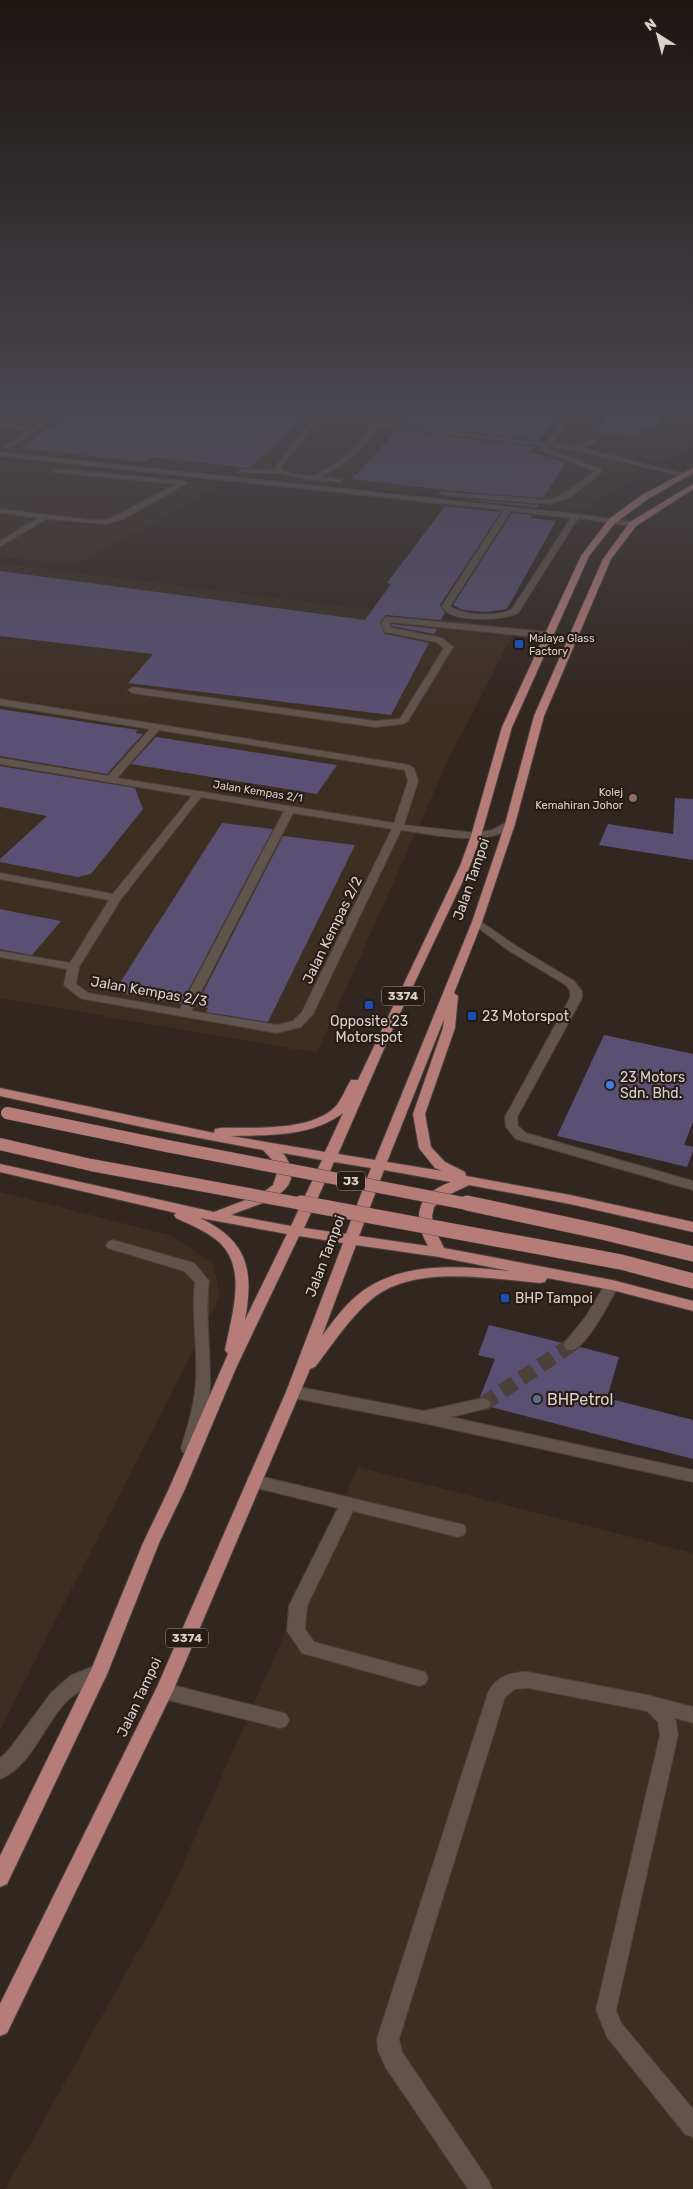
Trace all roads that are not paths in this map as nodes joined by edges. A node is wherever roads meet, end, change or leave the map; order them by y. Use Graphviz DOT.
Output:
graph roads {
  1 [pos="1,511"];
  2 [pos="132,511"];
  3 [pos="507,511"];
  4 [pos="535,511"];
  5 [pos="626,511"];
  6 [pos="653,511"];
  7 [pos="576,516"];
  8 [pos="45,517"];
  9 [pos="612,521"];
  10 [pos="633,524"];
  11 [pos="0,544"];
  12 [pos="548,635"];
  13 [pos="132,690"];
  14 [pos="0,702"];
  15 [pos="157,727"];
  16 [pos="0,761"];
  17 [pos="111,779"];
  18 [pos="198,794"];
  19 [pos="290,809"];
  20 [pos="510,824"];
  21 [pos="398,827"];
  22 [pos="476,836"];
  23 [pos="0,876"];
  24 [pos="116,898"];
  25 [pos="476,922"];
  26 [pos="0,954"];
  27 [pos="72,967"];
  28 [pos="454,979"];
  29 [pos="184,1013"];
  30 [pos="388,1026"];
  31 [pos="277,1030"];
  32 [pos="0,1092"];
  33 [pos="4,1112"];
  34 [pos="195,1134"];
  35 [pos="0,1144"];
  36 [pos="264,1145"];
  37 [pos="331,1156"];
  38 [pos="379,1165"];
  39 [pos="0,1168"];
  40 [pos="469,1180"];
  41 [pos="693,1186"];
  42 [pos="144,1201"];
  43 [pos="215,1217"];
  44 [pos="693,1227"];
  45 [pos="295,1231"];
  46 [pos="351,1239"];
  47 [pos="113,1245"];
  48 [pos="439,1252"];
  49 [pos="693,1254"];
  50 [pos="693,1281"];
  51 [pos="590,1282"];
  52 [pos="612,1285"];
  53 [pos="693,1306"];
  54 [pos="570,1345"];
  55 [pos="229,1368"];
  56 [pos="302,1374"];
  57 [pos="294,1392"];
  58 [pos="483,1404"];
  59 [pos="423,1417"];
  60 [pos="693,1476"];
  61 [pos="255,1481"];
  62 [pos="176,1491"];
  63 [pos="348,1504"];
  64 [pos="458,1530"];
  65 [pos="99,1672"];
  66 [pos="419,1678"];
  67 [pos="164,1691"];
  68 [pos="647,1704"];
  69 [pos="692,1715"];
  70 [pos="280,1720"];
  71 [pos="669,1735"];
  72 [pos="0,1770"];
  73 [pos="0,1877"];
  74 [pos="0,2026"];
  75 [pos="693,2126"];
  76 [pos="481,2189"];
  1 -- 8 [label="street"];
  2 -- 8 [label="street"];
  3 -- 7 [label="street"];
  4 -- 7 [label="street"];
  5 -- 9 [label="main road, Jalan Tampoi / 3374"];
  6 -- 10 [label="main road, Jalan Tampoi / 3374"];
  7 -- 9 [label="street"];
  8 -- 11 [label="street"];
  9 -- 10 [label="street"];
  9 -- 12 [label="main road, Jalan Tampoi / 3374"];
  10 -- 20 [label="main road, Jalan Tampoi / 3374"];
  12 -- 13 [label="street"];
  12 -- 22 [label="main road, Jalan Tampoi / 3374"];
  14 -- 15 [label="street"];
  15 -- 17 [label="street"];
  15 -- 21 [label="street, Jalan Kempas 2/2"];
  16 -- 17 [label="street, Jalan Kempas 2/1"];
  17 -- 18 [label="street, Jalan Kempas 2/1"];
  18 -- 19 [label="street, Jalan Kempas 2/1"];
  18 -- 24 [label="street, Jalan Kempas 2/3"];
  19 -- 21 [label="street, Jalan Kempas 2/1"];
  19 -- 29 [label="street"];
  20 -- 22 [label="street, Jalan Kempas 2/1"];
  20 -- 25 [label="main road, Jalan Tampoi / 3374"];
  21 -- 22 [label="street, Jalan Kempas 2/1"];
  21 -- 31 [label="street, Jalan Kempas 2/2"];
  22 -- 30 [label="main road, Jalan Tampoi / 3374"];
  23 -- 24 [label="street"];
  24 -- 27 [label="street, Jalan Kempas 2/3"];
  25 -- 28 [label="main road, Jalan Tampoi / 3374"];
  25 -- 41 [label="street"];
  26 -- 27 [label="street"];
  27 -- 29 [label="street, Jalan Kempas 2/3"];
  28 -- 38 [label="main road, Jalan Tampoi / 3374"];
  28 -- 40 [label="main road"];
  29 -- 31 [label="street, Jalan Kempas 2/3"];
  30 -- 34 [label="main road"];
  30 -- 37 [label="main road, Jalan Tampoi / 3374"];
  32 -- 34 [label="main road"];
  33 -- 49 [label="main road, J3, bridge"];
  34 -- 36 [label="main road"];
  35 -- 50 [label="main road, J3, bridge"];
  36 -- 37 [label="main road"];
  36 -- 43 [label="main road"];
  37 -- 38 [label="main road"];
  37 -- 45 [label="main road, Jalan Tampoi / 3374"];
  38 -- 40 [label="main road"];
  38 -- 46 [label="main road, Jalan Tampoi / 3374"];
  39 -- 42 [label="main road"];
  40 -- 44 [label="main road"];
  40 -- 48 [label="main road"];
  42 -- 43 [label="main road"];
  42 -- 55 [label="main road"];
  43 -- 45 [label="main road"];
  45 -- 46 [label="main road"];
  45 -- 55 [label="main road, Jalan Tampoi / 3374"];
  46 -- 48 [label="main road"];
  46 -- 56 [label="main road, Jalan Tampoi / 3374"];
  47 -- 62 [label="street"];
  48 -- 51 [label="main road"];
  51 -- 52 [label="main road"];
  51 -- 56 [label="main road"];
  52 -- 53 [label="main road"];
  52 -- 54 [label="street"];
  55 -- 62 [label="main road, Jalan Tampoi / 3374"];
  56 -- 57 [label="main road, Jalan Tampoi / 3374"];
  57 -- 59 [label="street"];
  57 -- 61 [label="main road, Jalan Tampoi / 3374"];
  58 -- 59 [label="street"];
  59 -- 60 [label="street"];
  61 -- 63 [label="street"];
  61 -- 67 [label="main road, Jalan Tampoi / 3374"];
  62 -- 65 [label="main road, Jalan Tampoi / 3374"];
  63 -- 64 [label="street"];
  63 -- 66 [label="street"];
  65 -- 72 [label="street"];
  65 -- 73 [label="main road, Jalan Tampoi / 3374"];
  67 -- 70 [label="street"];
  67 -- 74 [label="main road, Jalan Tampoi / 3374"];
  68 -- 69 [label="street"];
  68 -- 71 [label="street"];
  68 -- 76 [label="street"];
  69 -- 71 [label="street"];
  71 -- 75 [label="street"];
}
